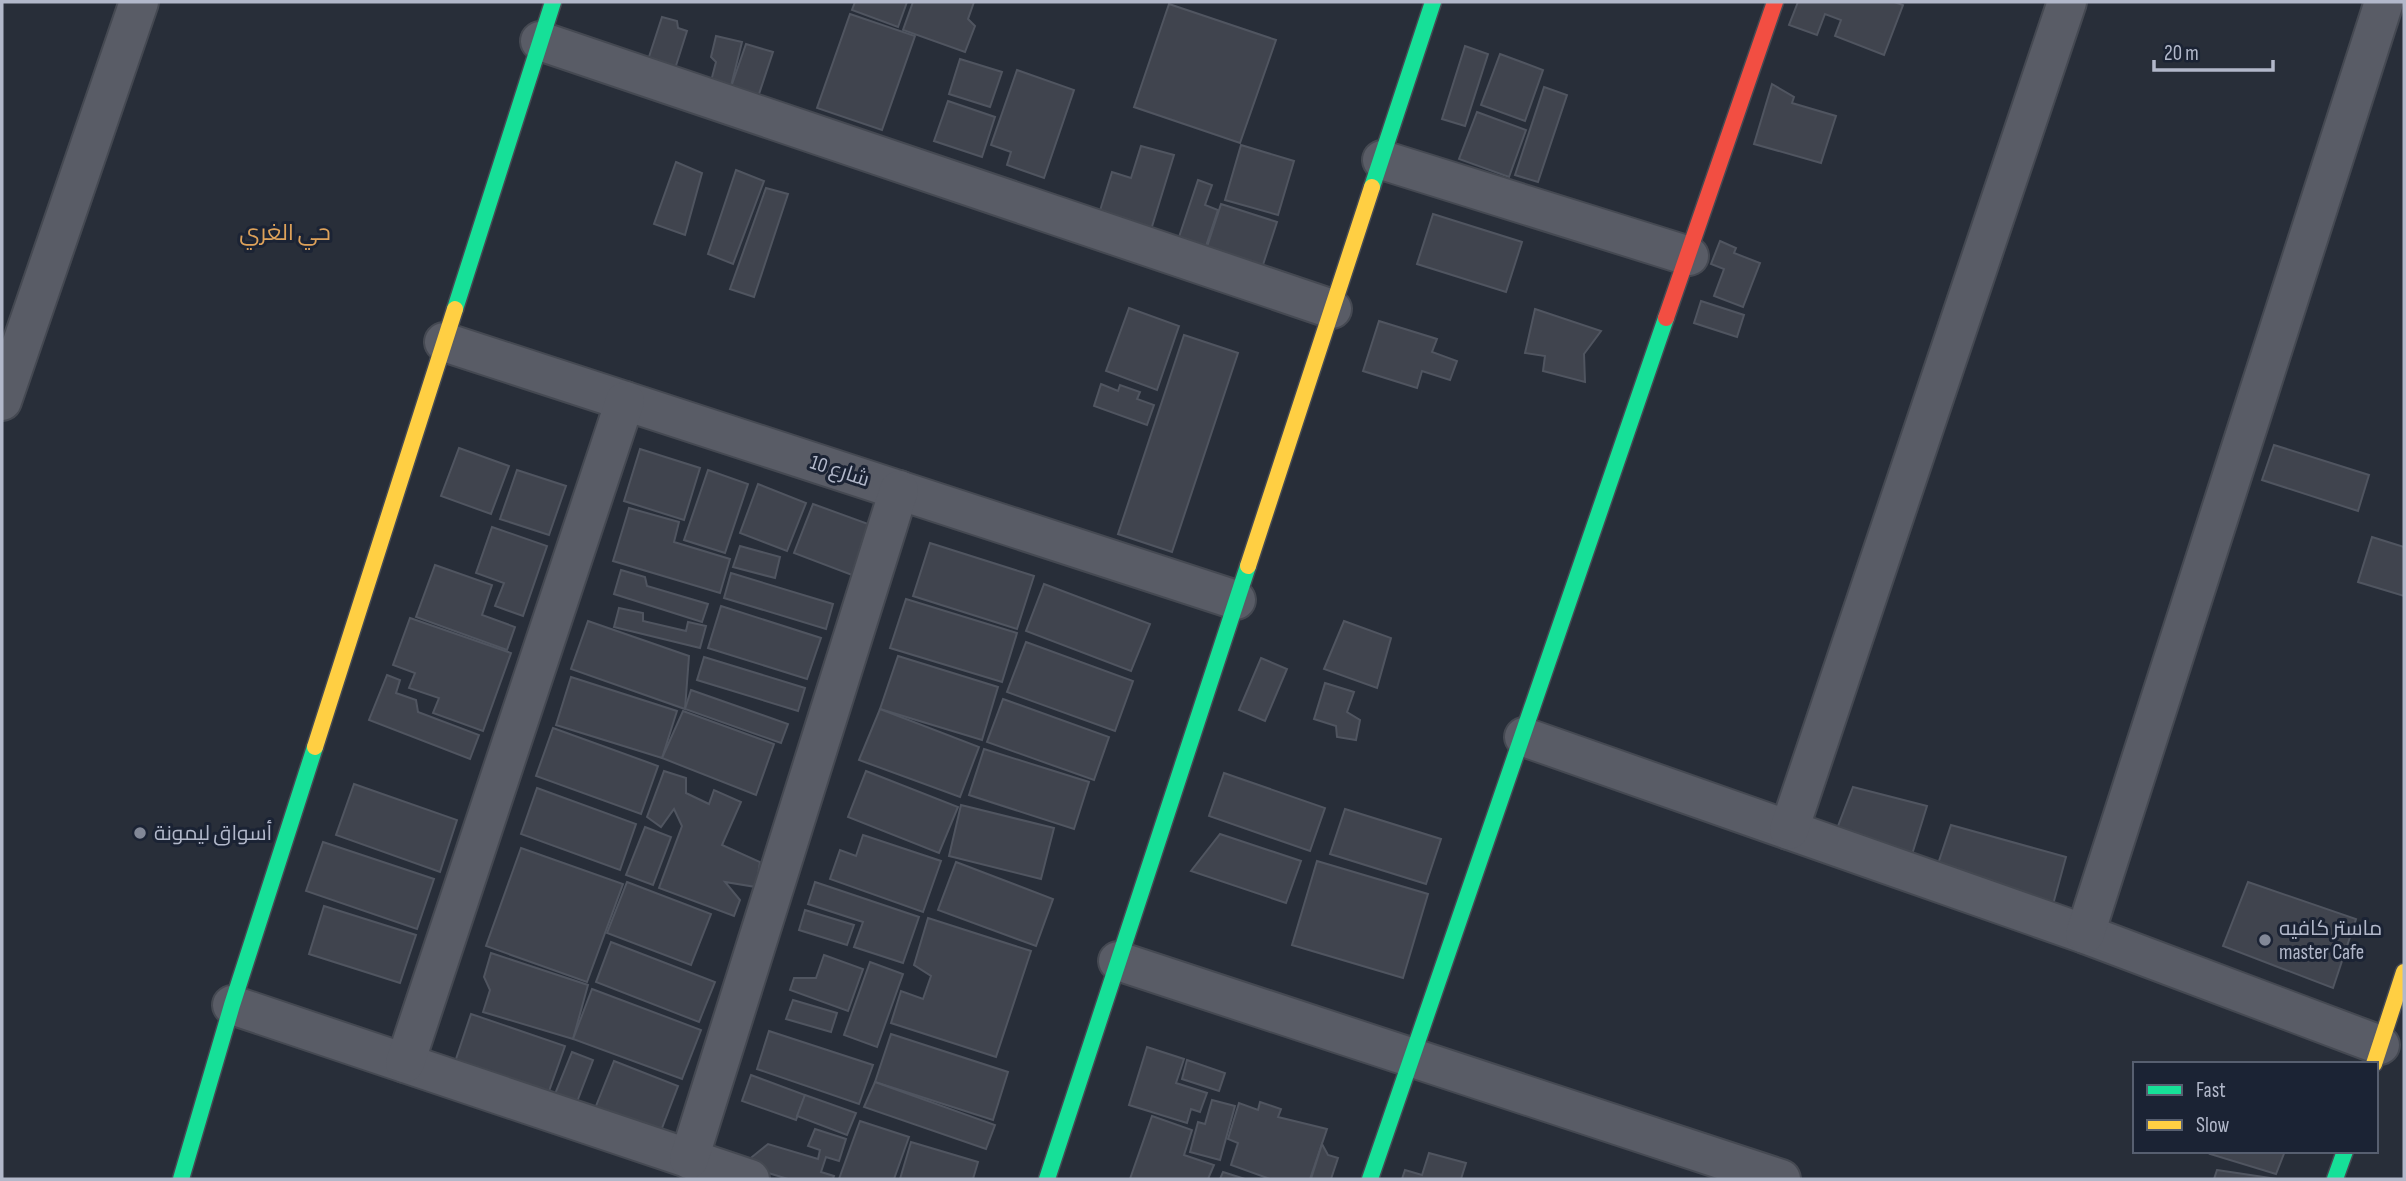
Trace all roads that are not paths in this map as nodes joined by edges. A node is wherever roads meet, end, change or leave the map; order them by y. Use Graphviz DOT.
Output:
graph roads {
  1 [pos="139,2"];
  2 [pos="553,2"];
  3 [pos="1775,2"];
  4 [pos="2067,2"];
  5 [pos="2384,2"];
  6 [pos="1426,4"];
  7 [pos="540,41"];
  8 [pos="1381,160"];
  9 [pos="1689,256"];
  10 [pos="1332,309"];
  11 [pos="444,342"];
  12 [pos="2,401"];
  13 [pos="625,401"];
  14 [pos="899,490"];
  15 [pos="1236,600"];
  16 [pos="1524,737"];
  17 [pos="1789,830"];
  18 [pos="2085,934"];
  19 [pos="1118,961"];
  20 [pos="2404,972"];
  21 [pos="232,1005"];
  22 [pos="2377,1054"];
  23 [pos="1410,1058"];
  24 [pos="405,1063"];
  25 [pos="2344,1153"];
  26 [pos="689,1158"];
  27 [pos="181,1179"];
  28 [pos="750,1179"];
  29 [pos="1047,1179"];
  30 [pos="1370,1179"];
  31 [pos="1781,1179"];
  32 [pos="2335,1179"];
  1 -- 12 [label="street"];
  2 -- 7 [label="street"];
  3 -- 9 [label="street"];
  4 -- 17 [label="street"];
  5 -- 18 [label="street"];
  6 -- 8 [label="street"];
  7 -- 10 [label="street"];
  7 -- 11 [label="street"];
  8 -- 9 [label="street"];
  8 -- 10 [label="street"];
  9 -- 16 [label="street"];
  10 -- 15 [label="street"];
  11 -- 13 [label="street, شارع 10"];
  11 -- 21 [label="street"];
  13 -- 14 [label="street, شارع 10"];
  13 -- 24 [label="street"];
  14 -- 15 [label="street, شارع 10"];
  14 -- 26 [label="street"];
  15 -- 19 [label="street"];
  16 -- 17 [label="street"];
  16 -- 23 [label="street"];
  17 -- 18 [label="street"];
  18 -- 22 [label="street"];
  19 -- 23 [label="street"];
  19 -- 29 [label="street"];
  20 -- 22 [label="street"];
  21 -- 24 [label="street"];
  21 -- 27 [label="street"];
  23 -- 30 [label="street"];
  23 -- 31 [label="street"];
  24 -- 26 [label="street"];
  25 -- 32 [label="street"];
  26 -- 28 [label="street"];
}
